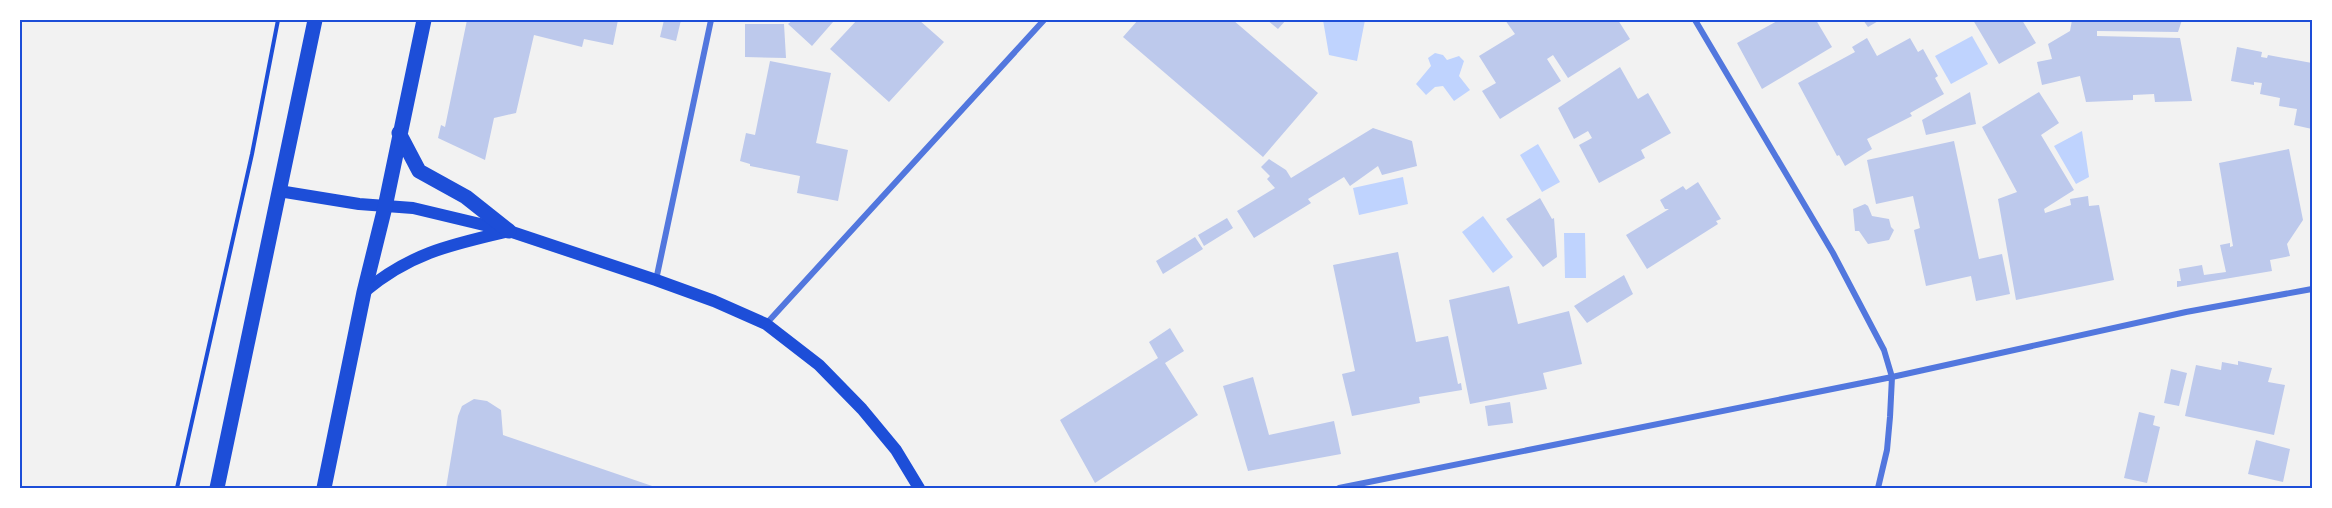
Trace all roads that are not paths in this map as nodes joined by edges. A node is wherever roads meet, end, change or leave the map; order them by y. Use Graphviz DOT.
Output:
graph roads {
  1 [pos="315,20"];
  2 [pos="424,20"];
  3 [pos="711,20"];
  4 [pos="1044,20"];
  5 [pos="1695,20"];
  6 [pos="399,133"];
  7 [pos="279,191"];
  8 [pos="386,207"];
  9 [pos="509,231"];
  10 [pos="656,280"];
  11 [pos="2313,289"];
  12 [pos="364,292"];
  13 [pos="766,324"];
  14 [pos="1892,377"];
  15 [pos="217,489"];
  16 [pos="324,489"];
  17 [pos="919,489"];
  18 [pos="1339,489"];
  19 [pos="1878,489"];
  1 -- 7 [label="main road"];
  2 -- 6 [label="main road"];
  3 -- 10 [label="street"];
  4 -- 13 [label="street"];
  5 -- 14 [label="street"];
  6 -- 8 [label="main road"];
  6 -- 9 [label="main road"];
  7 -- 8 [label="main road"];
  7 -- 15 [label="main road"];
  8 -- 9 [label="main road"];
  8 -- 12 [label="main road"];
  9 -- 10 [label="main road"];
  9 -- 12 [label="main road"];
  10 -- 13 [label="main road"];
  11 -- 14 [label="street"];
  12 -- 16 [label="main road"];
  13 -- 17 [label="main road"];
  14 -- 18 [label="street"];
  14 -- 19 [label="street"];
}
